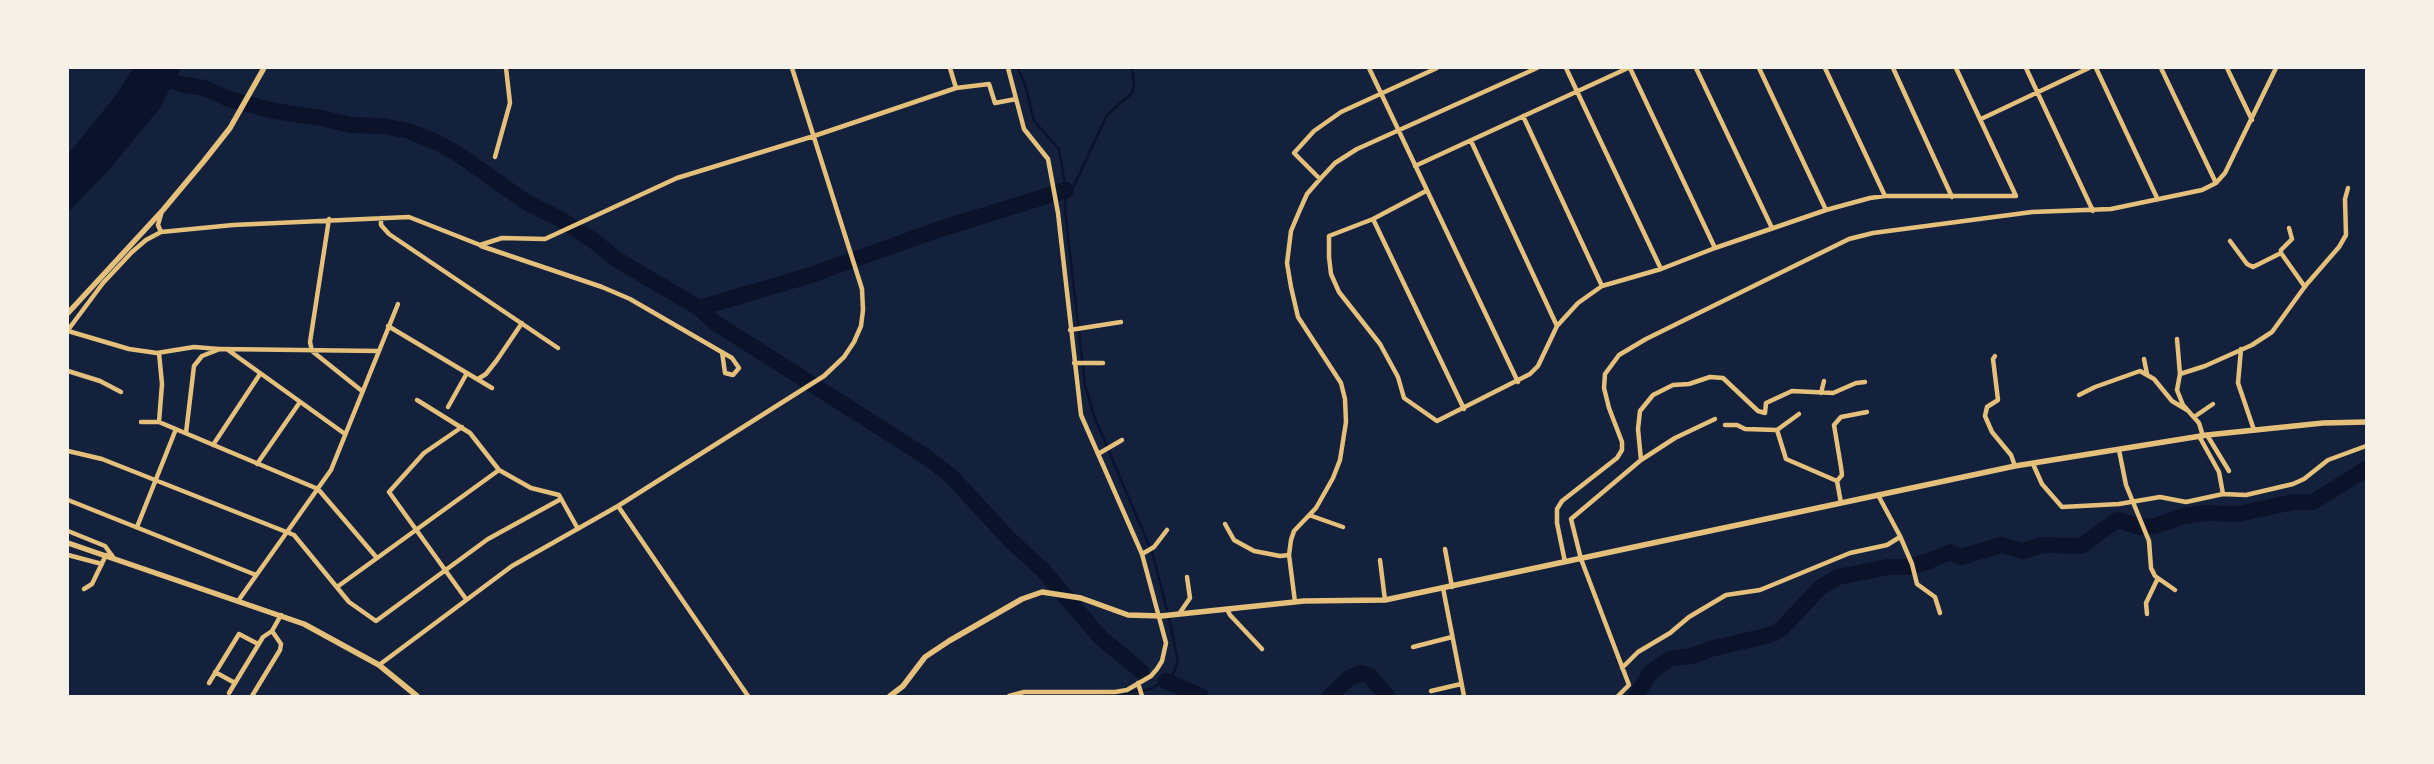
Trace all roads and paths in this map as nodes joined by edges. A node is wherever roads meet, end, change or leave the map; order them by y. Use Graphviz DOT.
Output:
graph roads {
  1 [pos="264,68"];
  2 [pos="506,68"];
  3 [pos="792,68"];
  4 [pos="950,68"];
  5 [pos="1008,68"];
  6 [pos="1369,68"];
  7 [pos="1437,68"];
  8 [pos="1537,68"];
  9 [pos="1566,68"];
  10 [pos="1629,68"];
  11 [pos="1696,68"];
  12 [pos="1759,68"];
  13 [pos="1825,68"];
  14 [pos="1893,68"];
  15 [pos="1956,68"];
  16 [pos="2026,68"];
  17 [pos="2089,68"];
  18 [pos="2096,68"];
  19 [pos="2161,68"];
  20 [pos="2227,68"];
  21 [pos="2276,68"];
  22 [pos="956,88"];
  23 [pos="1577,92"];
  24 [pos="2037,92"];
  25 [pos="1381,94"];
  26 [pos="1016,99"];
  27 [pos="1523,116"];
  28 [pos="1981,120"];
  29 [pos="2252,121"];
  30 [pos="1399,132"];
  31 [pos="814,136"];
  32 [pos="1471,140"];
  33 [pos="495,157"];
  34 [pos="1415,166"];
  35 [pos="1320,178"];
  36 [pos="2216,183"];
  37 [pos="2348,188"];
  38 [pos="1426,191"];
  39 [pos="1886,196"];
  40 [pos="1952,197"];
  41 [pos="2158,200"];
  42 [pos="163,210"];
  43 [pos="1826,210"];
  44 [pos="2093,211"];
  45 [pos="381,218"];
  46 [pos="1373,219"];
  47 [pos="329,220"];
  48 [pos="1772,228"];
  49 [pos="2289,228"];
  50 [pos="161,232"];
  51 [pos="2230,241"];
  52 [pos="480,245"];
  53 [pos="1715,248"];
  54 [pos="2281,253"];
  55 [pos="1661,269"];
  56 [pos="1602,286"];
  57 [pos="2304,287"];
  58 [pos="398,304"];
  59 [pos="68,313"];
  60 [pos="1121,322"];
  61 [pos="522,323"];
  62 [pos="388,326"];
  63 [pos="1557,326"];
  64 [pos="68,330"];
  65 [pos="1070,330"];
  66 [pos="2177,339"];
  67 [pos="558,348"];
  68 [pos="220,349"];
  69 [pos="227,349"];
  70 [pos="2241,349"];
  71 [pos="312,351"];
  72 [pos="378,351"];
  73 [pos="722,352"];
  74 [pos="159,353"];
  75 [pos="1995,356"];
  76 [pos="2144,359"];
  77 [pos="1103,362"];
  78 [pos="1074,363"];
  79 [pos="68,372"];
  80 [pos="467,373"];
  81 [pos="260,374"];
  82 [pos="2147,374"];
  83 [pos="2180,374"];
  84 [pos="478,379"];
  85 [pos="1824,381"];
  86 [pos="1518,382"];
  87 [pos="1865,382"];
  88 [pos="492,388"];
  89 [pos="362,391"];
  90 [pos="121,392"];
  91 [pos="1821,393"];
  92 [pos="2079,396"];
  93 [pos="416,400"];
  94 [pos="300,402"];
  95 [pos="2213,404"];
  96 [pos="448,407"];
  97 [pos="1464,409"];
  98 [pos="2187,410"];
  99 [pos="1867,412"];
  100 [pos="1799,414"];
  101 [pos="2194,417"];
  102 [pos="1715,419"];
  103 [pos="141,422"];
  104 [pos="159,422"];
  105 [pos="2366,422"];
  106 [pos="1725,425"];
  107 [pos="462,427"];
  108 [pos="176,429"];
  109 [pos="1777,430"];
  110 [pos="2254,430"];
  111 [pos="186,433"];
  112 [pos="345,434"];
  113 [pos="2203,436"];
  114 [pos="1122,440"];
  115 [pos="213,445"];
  116 [pos="2366,446"];
  117 [pos="2119,450"];
  118 [pos="68,451"];
  119 [pos="1098,454"];
  120 [pos="1641,460"];
  121 [pos="258,464"];
  122 [pos="2033,464"];
  123 [pos="2015,466"];
  124 [pos="499,470"];
  125 [pos="2229,471"];
  126 [pos="156,480"];
  127 [pos="1837,482"];
  128 [pos="318,489"];
  129 [pos="2223,494"];
  130 [pos="1878,495"];
  131 [pos="561,498"];
  132 [pos="68,500"];
  133 [pos="2133,502"];
  134 [pos="1841,503"];
  135 [pos="618,506"];
  136 [pos="1309,516"];
  137 [pos="1226,524"];
  138 [pos="138,526"];
  139 [pos="1343,527"];
  140 [pos="578,529"];
  141 [pos="416,530"];
  142 [pos="1167,530"];
  143 [pos="68,531"];
  144 [pos="287,532"];
  145 [pos="1900,537"];
  146 [pos="68,543"];
  147 [pos="1445,549"];
  148 [pos="1142,554"];
  149 [pos="68,555"];
  150 [pos="106,555"];
  151 [pos="1289,555"];
  152 [pos="113,557"];
  153 [pos="378,558"];
  154 [pos="1581,559"];
  155 [pos="1380,560"];
  156 [pos="1565,562"];
  157 [pos="102,564"];
  158 [pos="445,571"];
  159 [pos="256,575"];
  160 [pos="1187,577"];
  161 [pos="2158,578"];
  162 [pos="337,587"];
  163 [pos="1452,587"];
  164 [pos="1442,588"];
  165 [pos="84,589"];
  166 [pos="2175,590"];
  167 [pos="466,599"];
  168 [pos="238,600"];
  169 [pos="1385,600"];
  170 [pos="1295,602"];
  171 [pos="1227,609"];
  172 [pos="1940,613"];
  173 [pos="1178,614"];
  174 [pos="2147,614"];
  175 [pos="281,615"];
  176 [pos="1166,615"];
  177 [pos="272,631"];
  178 [pos="1452,637"];
  179 [pos="258,644"];
  180 [pos="1413,646"];
  181 [pos="1262,649"];
  182 [pos="379,664"];
  183 [pos="1622,668"];
  184 [pos="215,672"];
  185 [pos="1140,682"];
  186 [pos="208,683"];
  187 [pos="235,683"];
  188 [pos="1461,684"];
  189 [pos="1431,691"];
  190 [pos="229,693"];
  191 [pos="252,696"];
  192 [pos="417,696"];
  193 [pos="748,696"];
  194 [pos="894,696"];
  195 [pos="1009,696"];
  196 [pos="1142,696"];
  197 [pos="1464,696"];
  198 [pos="1618,696"];
  1 -- 42 [label="street"];
  2 -- 33 [label="street"];
  3 -- 31 [label="street"];
  4 -- 22 [label="street"];
  5 -- 26 [label="street"];
  6 -- 25 [label="street"];
  7 -- 25 [label="street"];
  8 -- 30 [label="street"];
  9 -- 23 [label="street"];
  10 -- 23 [label="street"];
  10 -- 53 [label="street"];
  11 -- 48 [label="street"];
  12 -- 43 [label="street"];
  13 -- 39 [label="street"];
  14 -- 40 [label="street"];
  15 -- 28 [label="street"];
  16 -- 24 [label="street"];
  17 -- 24 [label="street"];
  18 -- 41 [label="street"];
  19 -- 36 [label="street"];
  20 -- 29 [label="street"];
  21 -- 29 [label="street"];
  22 -- 26 [label="street"];
  22 -- 31 [label="street"];
  23 -- 27 [label="street"];
  23 -- 55 [label="street"];
  24 -- 28 [label="street"];
  24 -- 44 [label="street"];
  25 -- 30 [label="street"];
  25 -- 35 [label="street"];
  26 -- 65 [label="street"];
  27 -- 32 [label="street"];
  27 -- 56 [label="street"];
  28 -- 40 [label="street"];
  29 -- 36 [label="street"];
  30 -- 34 [label="street"];
  30 -- 35 [label="street"];
  31 -- 52 [label="street"];
  31 -- 135 [label="street"];
  32 -- 34 [label="street"];
  32 -- 63 [label="street"];
  34 -- 38 [label="street"];
  35 -- 136 [label="street"];
  36 -- 41 [label="street"];
  37 -- 57 [label="street"];
  38 -- 46 [label="street"];
  38 -- 86 [label="street"];
  39 -- 40 [label="street"];
  39 -- 43 [label="street"];
  41 -- 44 [label="street"];
  42 -- 50 [label="street"];
  42 -- 59 [label="street"];
  43 -- 48 [label="street"];
  44 -- 156 [label="street"];
  45 -- 47 [label="street"];
  45 -- 52 [label="street"];
  45 -- 61 [label="street"];
  46 -- 97 [label="street"];
  46 -- 97 [label="street"];
  47 -- 50 [label="street"];
  47 -- 71 [label="street"];
  48 -- 53 [label="street"];
  49 -- 54 [label="street"];
  50 -- 64 [label="street"];
  51 -- 54 [label="street"];
  52 -- 73 [label="street"];
  53 -- 55 [label="street"];
  54 -- 57 [label="street"];
  55 -- 56 [label="street"];
  56 -- 63 [label="street"];
  57 -- 70 [label="street"];
  58 -- 62 [label="street"];
  60 -- 65 [label="street"];
  61 -- 67 [label="street"];
  61 -- 84 [label="street"];
  62 -- 72 [label="street"];
  62 -- 80 [label="street"];
  63 -- 86 [label="street"];
  64 -- 74 [label="street"];
  65 -- 78 [label="street"];
  66 -- 83 [label="street"];
  68 -- 69 [label="street"];
  68 -- 74 [label="street"];
  68 -- 111 [label="street"];
  69 -- 71 [label="street"];
  69 -- 81 [label="street"];
  70 -- 83 [label="street"];
  70 -- 110 [label="street"];
  71 -- 72 [label="street"];
  71 -- 89 [label="street"];
  72 -- 89 [label="street"];
  73 -- 73 [label="street"];
  74 -- 104 [label="street"];
  75 -- 123 [label="street"];
  76 -- 82 [label="street"];
  77 -- 78 [label="street"];
  78 -- 119 [label="street"];
  79 -- 90 [label="street"];
  80 -- 84 [label="street"];
  80 -- 96 [label="street"];
  81 -- 94 [label="street"];
  81 -- 115 [label="street"];
  82 -- 92 [label="street"];
  82 -- 98 [label="street"];
  83 -- 98 [label="street"];
  84 -- 88 [label="street"];
  85 -- 91 [label="street"];
  86 -- 97 [label="street"];
  87 -- 91 [label="street"];
  89 -- 112 [label="street"];
  91 -- 120 [label="street"];
  93 -- 107 [label="street"];
  94 -- 112 [label="street"];
  94 -- 121 [label="street"];
  95 -- 101 [label="street"];
  98 -- 101 [label="street"];
  99 -- 127 [label="street"];
  100 -- 109 [label="street"];
  101 -- 113 [label="street"];
  102 -- 120 [label="street"];
  103 -- 104 [label="street"];
  104 -- 108 [label="street"];
  105 -- 110 [label="street"];
  106 -- 109 [label="street"];
  107 -- 124 [label="street"];
  107 -- 141 [label="street"];
  108 -- 111 [label="street"];
  108 -- 126 [label="street"];
  109 -- 127 [label="street"];
  110 -- 113 [label="street"];
  111 -- 115 [label="street"];
  112 -- 128 [label="street"];
  113 -- 117 [label="street"];
  113 -- 125 [label="street"];
  113 -- 129 [label="street"];
  114 -- 119 [label="street"];
  115 -- 121 [label="street"];
  116 -- 129 [label="street"];
  117 -- 122 [label="street"];
  117 -- 133 [label="street"];
  118 -- 126 [label="street"];
  119 -- 148 [label="street"];
  120 -- 154 [label="street"];
  121 -- 128 [label="street"];
  122 -- 123 [label="street"];
  122 -- 133 [label="street"];
  123 -- 130 [label="street"];
  124 -- 131 [label="street"];
  124 -- 141 [label="street"];
  126 -- 138 [label="street"];
  126 -- 144 [label="street"];
  127 -- 134 [label="street"];
  128 -- 144 [label="street"];
  128 -- 153 [label="street"];
  129 -- 133 [label="street"];
  130 -- 134 [label="street"];
  130 -- 145 [label="street"];
  131 -- 140 [label="street"];
  131 -- 158 [label="street"];
  132 -- 138 [label="street"];
  133 -- 161 [label="street"];
  134 -- 154 [label="street"];
  135 -- 140 [label="street"];
  135 -- 193 [label="street"];
  136 -- 139 [label="street"];
  136 -- 151 [label="street"];
  137 -- 151 [label="street"];
  138 -- 159 [label="street"];
  140 -- 167 [label="street"];
  141 -- 153 [label="street"];
  141 -- 158 [label="street"];
  142 -- 148 [label="street"];
  143 -- 152 [label="street"];
  144 -- 159 [label="street"];
  144 -- 162 [label="street"];
  145 -- 172 [label="street"];
  145 -- 183 [label="street"];
  146 -- 150 [label="street"];
  147 -- 163 [label="street"];
  148 -- 176 [label="street"];
  149 -- 157 [label="street"];
  150 -- 152 [label="street"];
  150 -- 157 [label="street"];
  151 -- 170 [label="street"];
  152 -- 168 [label="street"];
  153 -- 162 [label="street"];
  154 -- 156 [label="street"];
  154 -- 183 [label="street"];
  155 -- 169 [label="street"];
  156 -- 163 [label="street"];
  157 -- 165 [label="street"];
  158 -- 162 [label="street"];
  158 -- 167 [label="street"];
  159 -- 168 [label="street"];
  160 -- 173 [label="street"];
  161 -- 166 [label="street"];
  161 -- 174 [label="street"];
  163 -- 164 [label="street"];
  164 -- 169 [label="street"];
  164 -- 178 [label="street"];
  167 -- 182 [label="street"];
  168 -- 175 [label="street"];
  169 -- 170 [label="street"];
  170 -- 171 [label="street"];
  171 -- 173 [label="street"];
  171 -- 181 [label="street"];
  173 -- 176 [label="street"];
  175 -- 177 [label="street"];
  175 -- 182 [label="street"];
  176 -- 185 [label="street"];
  176 -- 194 [label="street"];
  177 -- 179 [label="street"];
  177 -- 191 [label="street"];
  178 -- 180 [label="street"];
  178 -- 188 [label="street"];
  179 -- 184 [label="street"];
  179 -- 187 [label="street"];
  182 -- 192 [label="street"];
  183 -- 198 [label="street"];
  184 -- 186 [label="street"];
  184 -- 187 [label="street"];
  185 -- 195 [label="street"];
  185 -- 196 [label="street"];
  187 -- 190 [label="street"];
  188 -- 189 [label="street"];
  188 -- 197 [label="street"];
}
